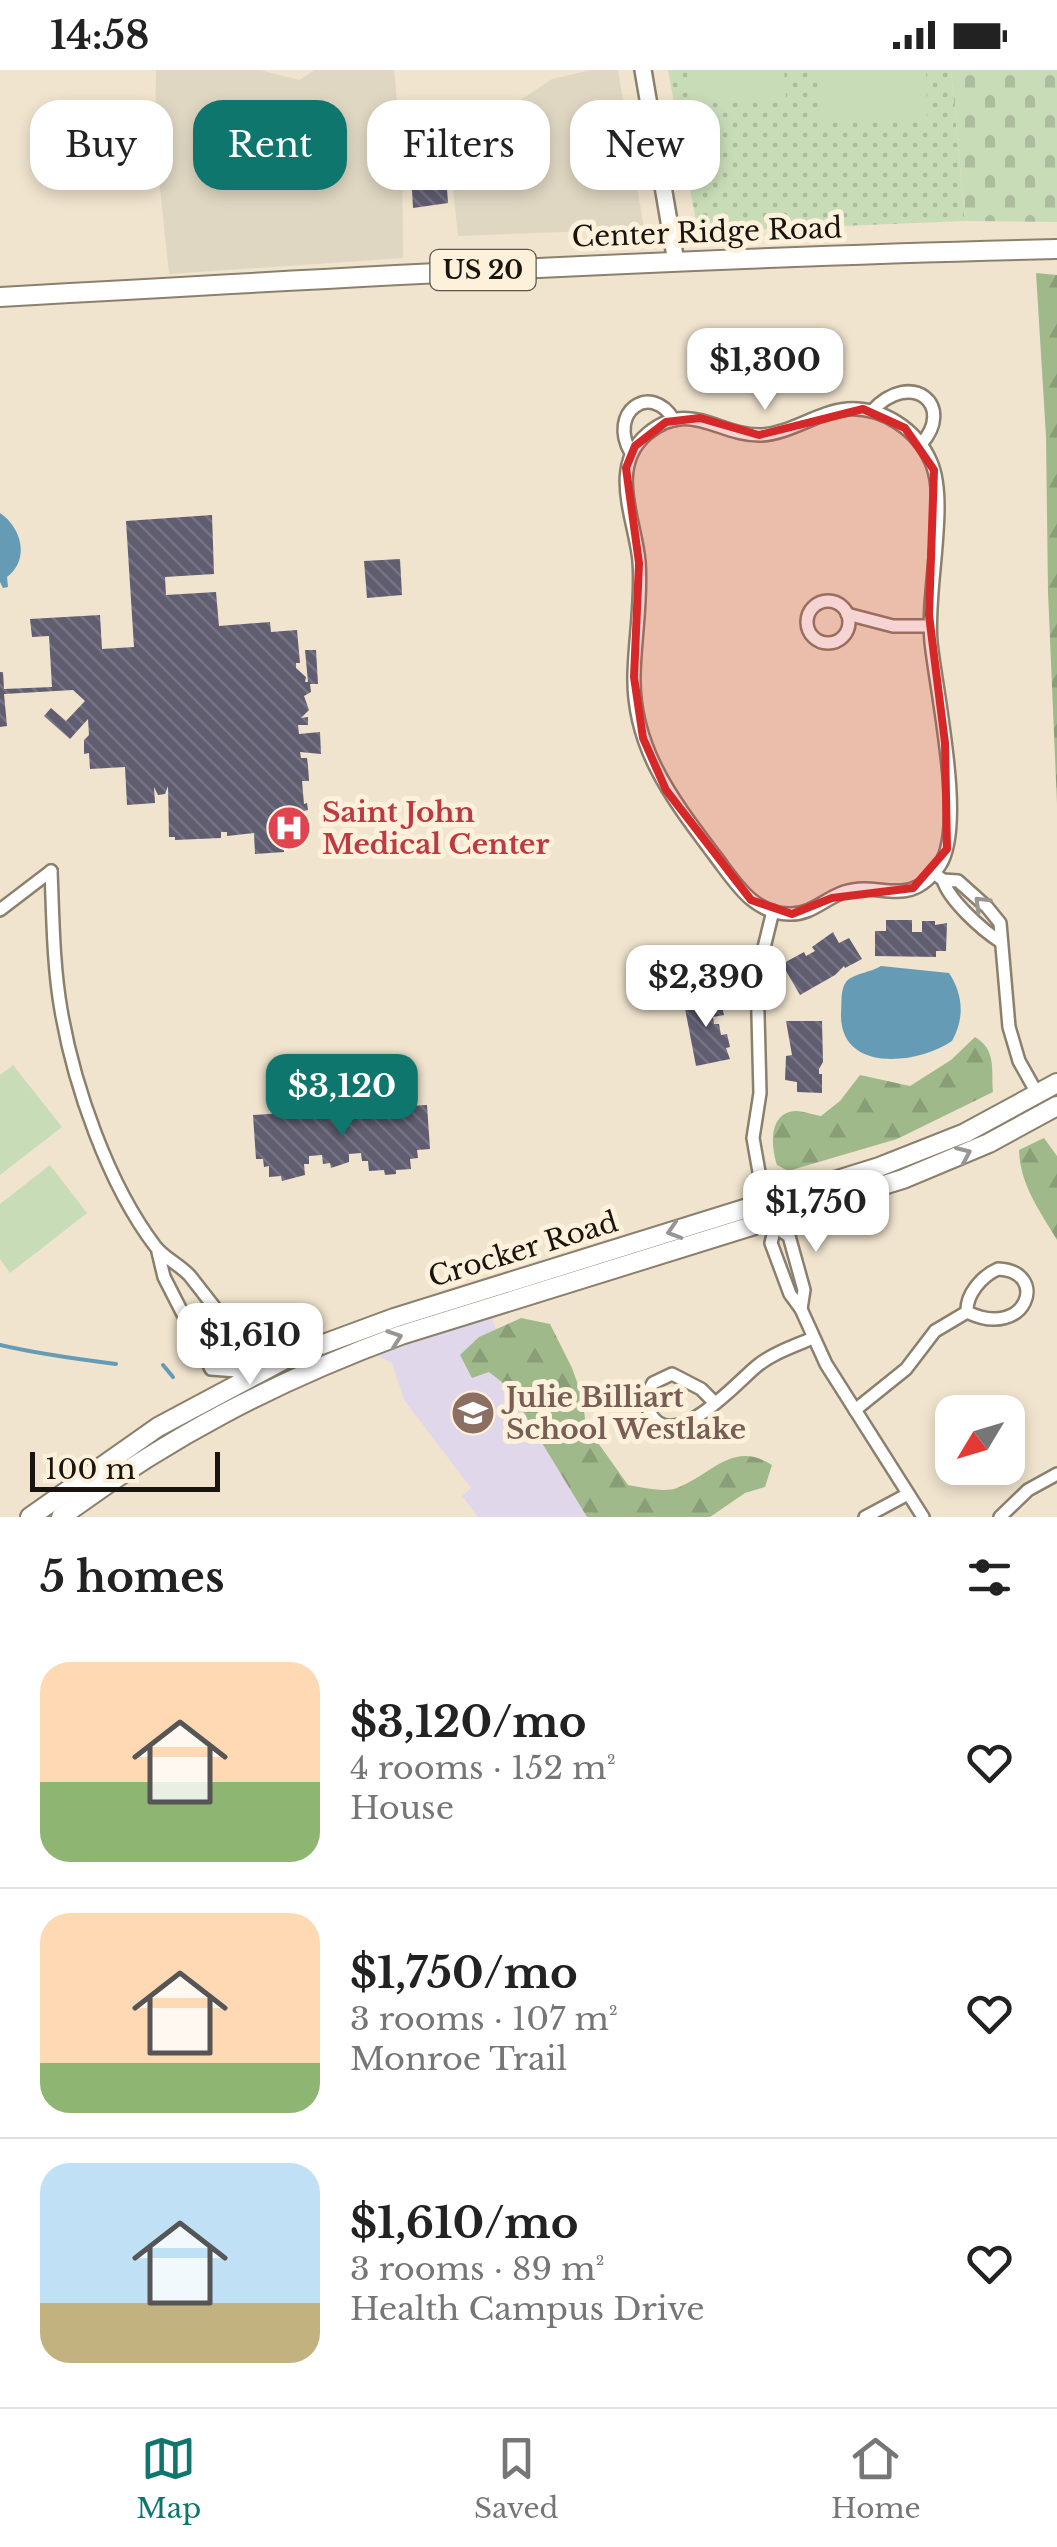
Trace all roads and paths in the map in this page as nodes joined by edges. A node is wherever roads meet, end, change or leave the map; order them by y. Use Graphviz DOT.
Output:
graph roads {
  1 [pos="643,70"];
  2 [pos="1057,249"];
  3 [pos="676,262"];
  4 [pos="0,297"];
  5 [pos="872,411"];
  6 [pos="674,420"];
  7 [pos="921,444"];
  8 [pos="631,453"];
  9 [pos="847,614"];
  10 [pos="930,626"];
  11 [pos="938,876"];
  12 [pos="0,910"];
  13 [pos="773,911"];
  14 [pos="1057,1083"];
  15 [pos="1038,1095"];
  16 [pos="1057,1106"];
  17 [pos="771,1216"];
  18 [pos="158,1252"];
  19 [pos="967,1312"];
  20 [pos="812,1338"];
  21 [pos="239,1376"];
  22 [pos="249,1398"];
  23 [pos="715,1403"];
  24 [pos="855,1410"];
  25 [pos="1057,1474"];
  26 [pos="908,1494"];
  27 [pos="30,1517"];
  28 [pos="61,1517"];
  29 [pos="866,1517"];
  30 [pos="924,1517"];
  31 [pos="1000,1517"];
  1 -- 3 [label="main road"];
  2 -- 3 [label="main road, Center Ridge Road / US 20"];
  3 -- 4 [label="main road, Center Ridge Road / US 20"];
  5 -- 6 [label="street"];
  5 -- 7 [label="street"];
  5 -- 7 [label="street"];
  6 -- 8 [label="street"];
  6 -- 8 [label="street"];
  7 -- 10 [label="street"];
  8 -- 13 [label="street"];
  9 -- 10 [label="street"];
  10 -- 11 [label="street"];
  11 -- 13 [label="street"];
  11 -- 15 [label="street"];
  12 -- 18 [label="street"];
  13 -- 17 [label="street"];
  14 -- 15 [label="main road, Crocker Road"];
  15 -- 17 [label="main road, Crocker Road"];
  17 -- 16 [label="main road, Crocker Road, one-way"];
  17 -- 20 [label="street"];
  17 -- 21 [label="main road, Crocker Road, one-way"];
  22 -- 17 [label="main road, Crocker Road, one-way"];
  18 -- 21 [label="street"];
  18 -- 21 [label="street"];
  19 -- 19 [label="street"];
  19 -- 24 [label="street"];
  20 -- 23 [label="street"];
  20 -- 24 [label="street"];
  21 -- 22 [label="street"];
  21 -- 27 [label="main road, Crocker Road"];
  22 -- 28 [label="main road, Crocker Road"];
  23 -- 23 [label="street"];
  24 -- 26 [label="street"];
  25 -- 31 [label="street"];
  26 -- 29 [label="street"];
  26 -- 30 [label="street"];
}
